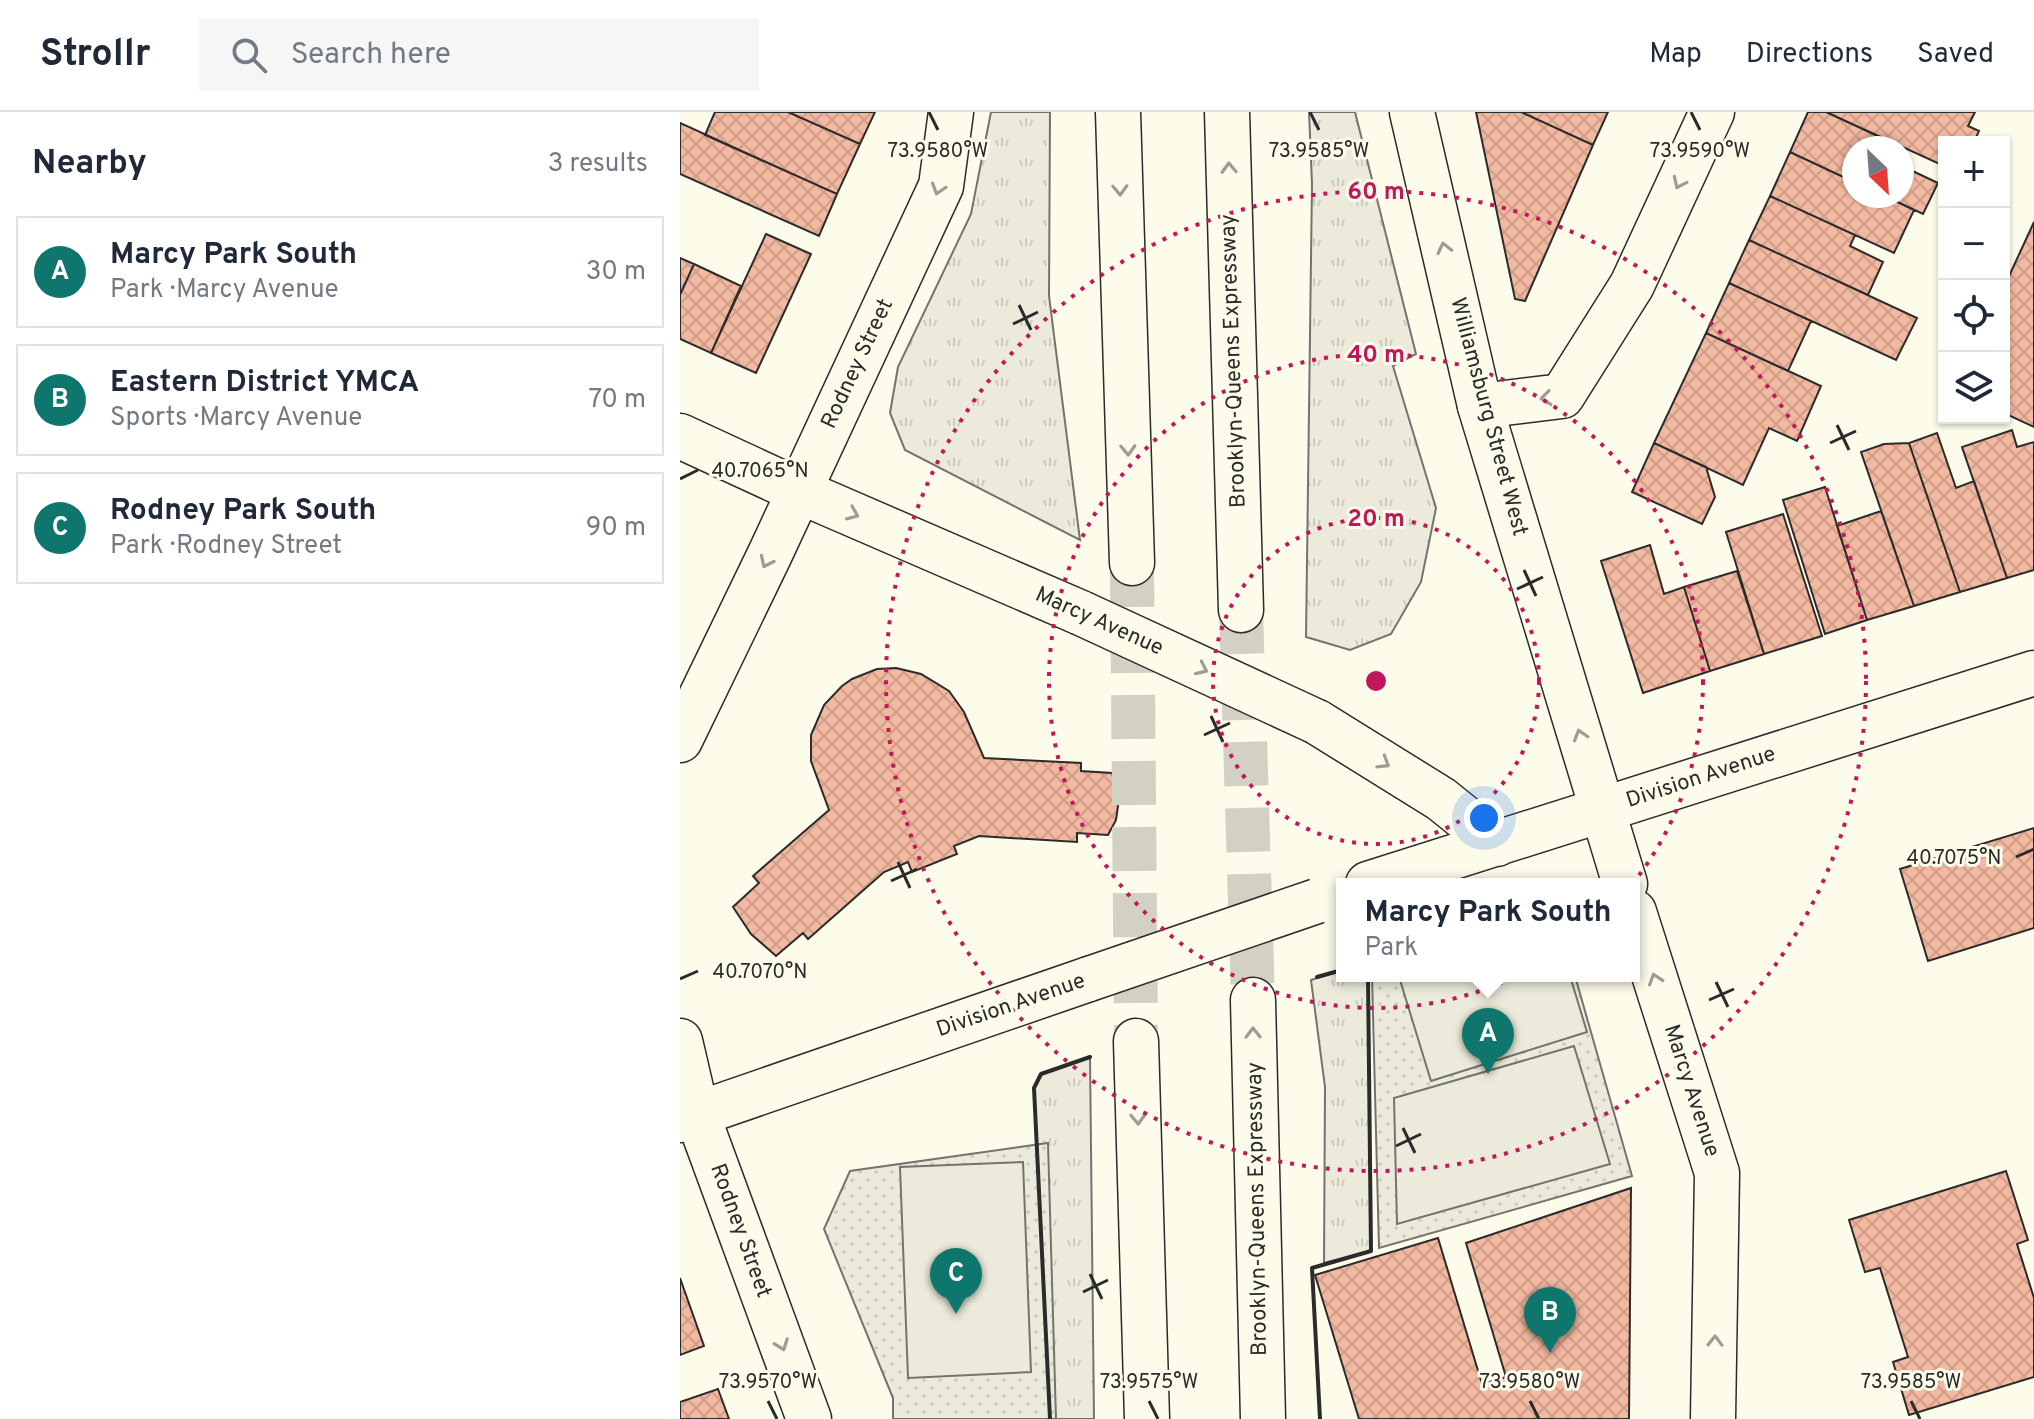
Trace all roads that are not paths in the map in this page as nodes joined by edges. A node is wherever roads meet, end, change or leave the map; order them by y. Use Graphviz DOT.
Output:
graph roads {
  1 [pos="951,112"];
  2 [pos="1118,112"];
  3 [pos="1227,112"];
  4 [pos="1412,112"];
  5 [pos="1712,112"];
  6 [pos="1480,406"];
  7 [pos="680,436"];
  8 [pos="799,491"];
  9 [pos="1132,563"];
  10 [pos="1241,610"];
  11 [pos="2034,673"];
  12 [pos="680,740"];
  13 [pos="1601,810"];
  14 [pos="1497,844"];
  15 [pos="1387,878"];
  16 [pos="1623,878"];
  17 [pos="1330,897"];
  18 [pos="1640,931"];
  19 [pos="1253,1000"];
  20 [pos="680,1041"];
  21 [pos="1136,1041"];
  22 [pos="688,1117"];
  23 [pos="809,1419"];
  24 [pos="1147,1419"];
  25 [pos="1263,1419"];
  26 [pos="1713,1419"];
  1 -- 8 [label="main road, Rodney Street, one-way"];
  2 -- 9 [label="main road, one-way"];
  10 -- 3 [label="main road, Brooklyn-Queens Expressway, one-way"];
  6 -- 4 [label="main road, Williamsburg Street West, one-way"];
  5 -- 6 [label="main road, one-way"];
  13 -- 6 [label="main road, Williamsburg Street West, one-way"];
  7 -- 8 [label="main road, Marcy Avenue"];
  8 -- 12 [label="main road, Rodney Street, one-way"];
  8 -- 14 [label="main road, Marcy Avenue, one-way, bridge"];
  11 -- 13 [label="main road, Division Avenue"];
  13 -- 14 [label="main road, Division Avenue"];
  13 -- 16 [label="main road"];
  14 -- 15 [label="main road, Division Avenue"];
  17 -- 22 [label="main road, Division Avenue, bridge"];
  26 -- 18 [label="main road, Marcy Avenue, one-way"];
  25 -- 19 [label="main road, Brooklyn-Queens Expressway, one-way"];
  20 -- 22 [label="main road, Rodney Street"];
  21 -- 24 [label="main road, one-way"];
  22 -- 23 [label="main road, Rodney Street, one-way"];
}
